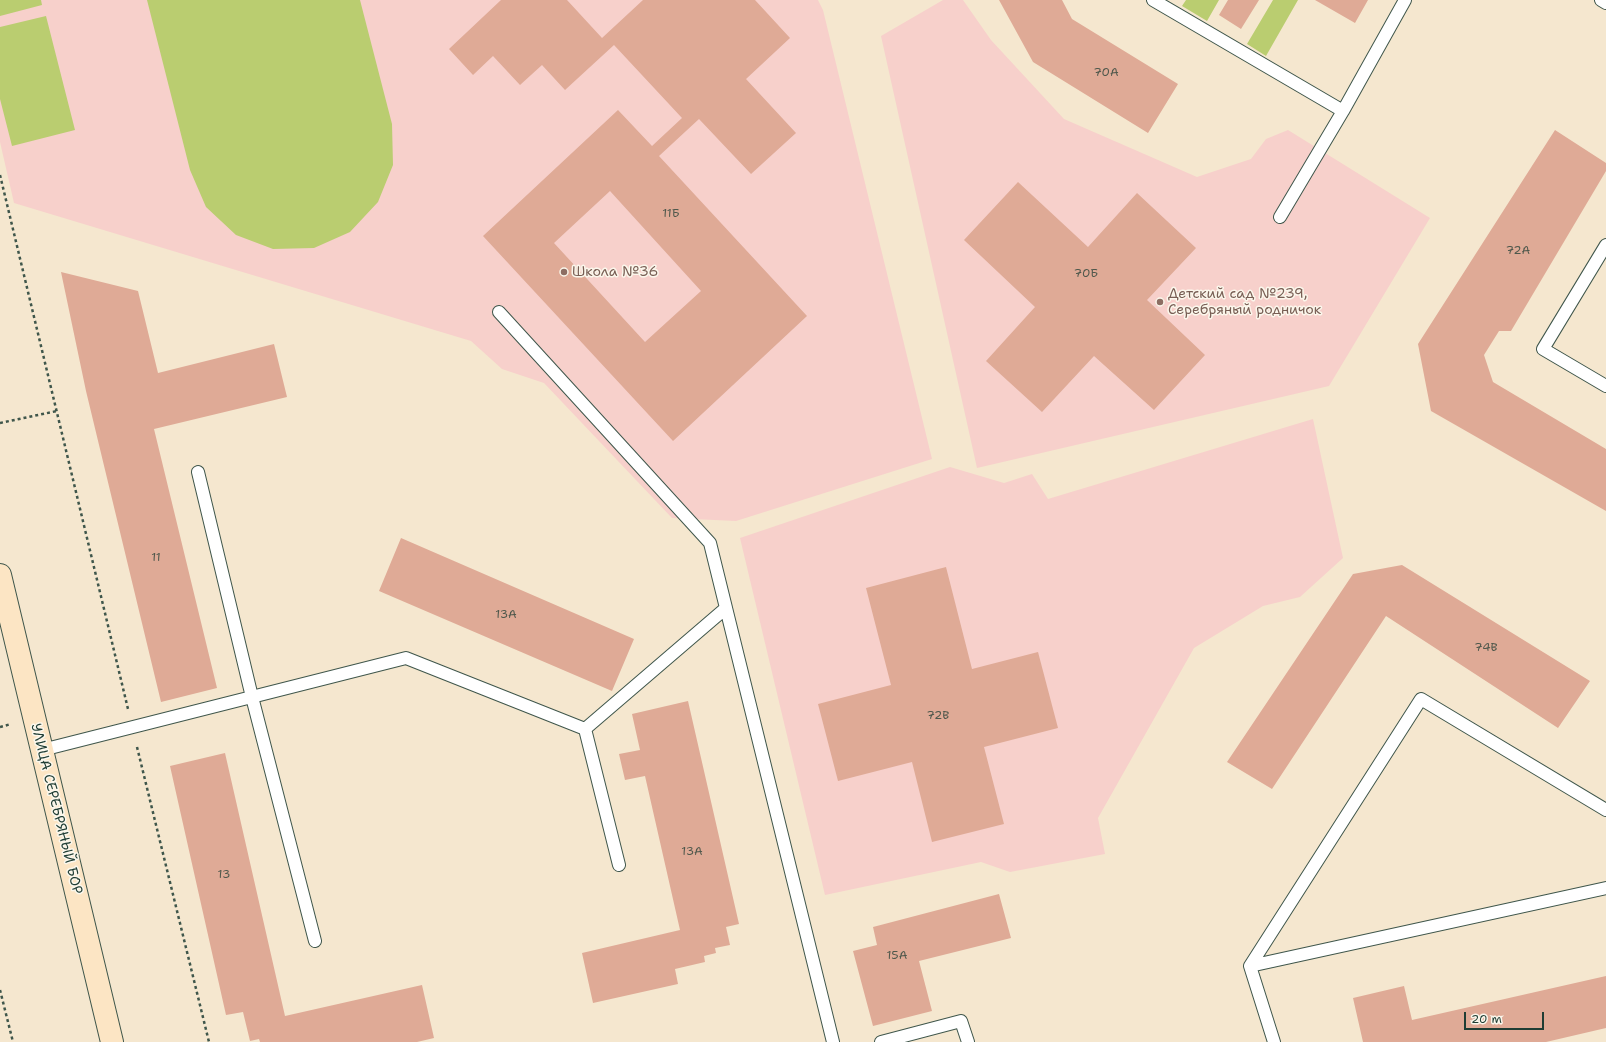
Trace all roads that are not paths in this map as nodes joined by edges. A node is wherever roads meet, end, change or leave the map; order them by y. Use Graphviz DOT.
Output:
graph roads {
  1 [pos="1153,0"];
  2 [pos="1405,0"];
  3 [pos="1601,0"];
  4 [pos="1606,3"];
  5 [pos="1343,111"];
  6 [pos="1280,217"];
  7 [pos="1606,245"];
  8 [pos="499,312"];
  9 [pos="1606,386"];
  10 [pos="198,472"];
  11 [pos="0,576"];
  12 [pos="726,608"];
  13 [pos="252,697"];
  14 [pos="585,729"];
  15 [pos="42,750"];
  16 [pos="1606,810"];
  17 [pos="619,865"];
  18 [pos="1606,888"];
  19 [pos="314,941"];
  20 [pos="1250,966"];
  21 [pos="112,1042"];
  22 [pos="833,1042"];
  23 [pos="881,1042"];
  24 [pos="968,1042"];
  25 [pos="1274,1042"];
  1 -- 5 [label="lane"];
  2 -- 5 [label="lane"];
  3 -- 4 [label="lane"];
  5 -- 6 [label="lane"];
  7 -- 9 [label="lane"];
  8 -- 12 [label="lane"];
  10 -- 13 [label="lane"];
  11 -- 15 [label="street, УЛИЦА СЕРЕБРЯНЫЙ БОР"];
  12 -- 14 [label="lane"];
  12 -- 22 [label="lane"];
  13 -- 14 [label="lane"];
  13 -- 15 [label="lane"];
  13 -- 19 [label="lane"];
  14 -- 17 [label="lane"];
  15 -- 21 [label="street, УЛИЦА СЕРЕБРЯНЫЙ БОР"];
  16 -- 20 [label="lane"];
  18 -- 20 [label="lane"];
  20 -- 25 [label="lane"];
  23 -- 24 [label="lane"];
}
